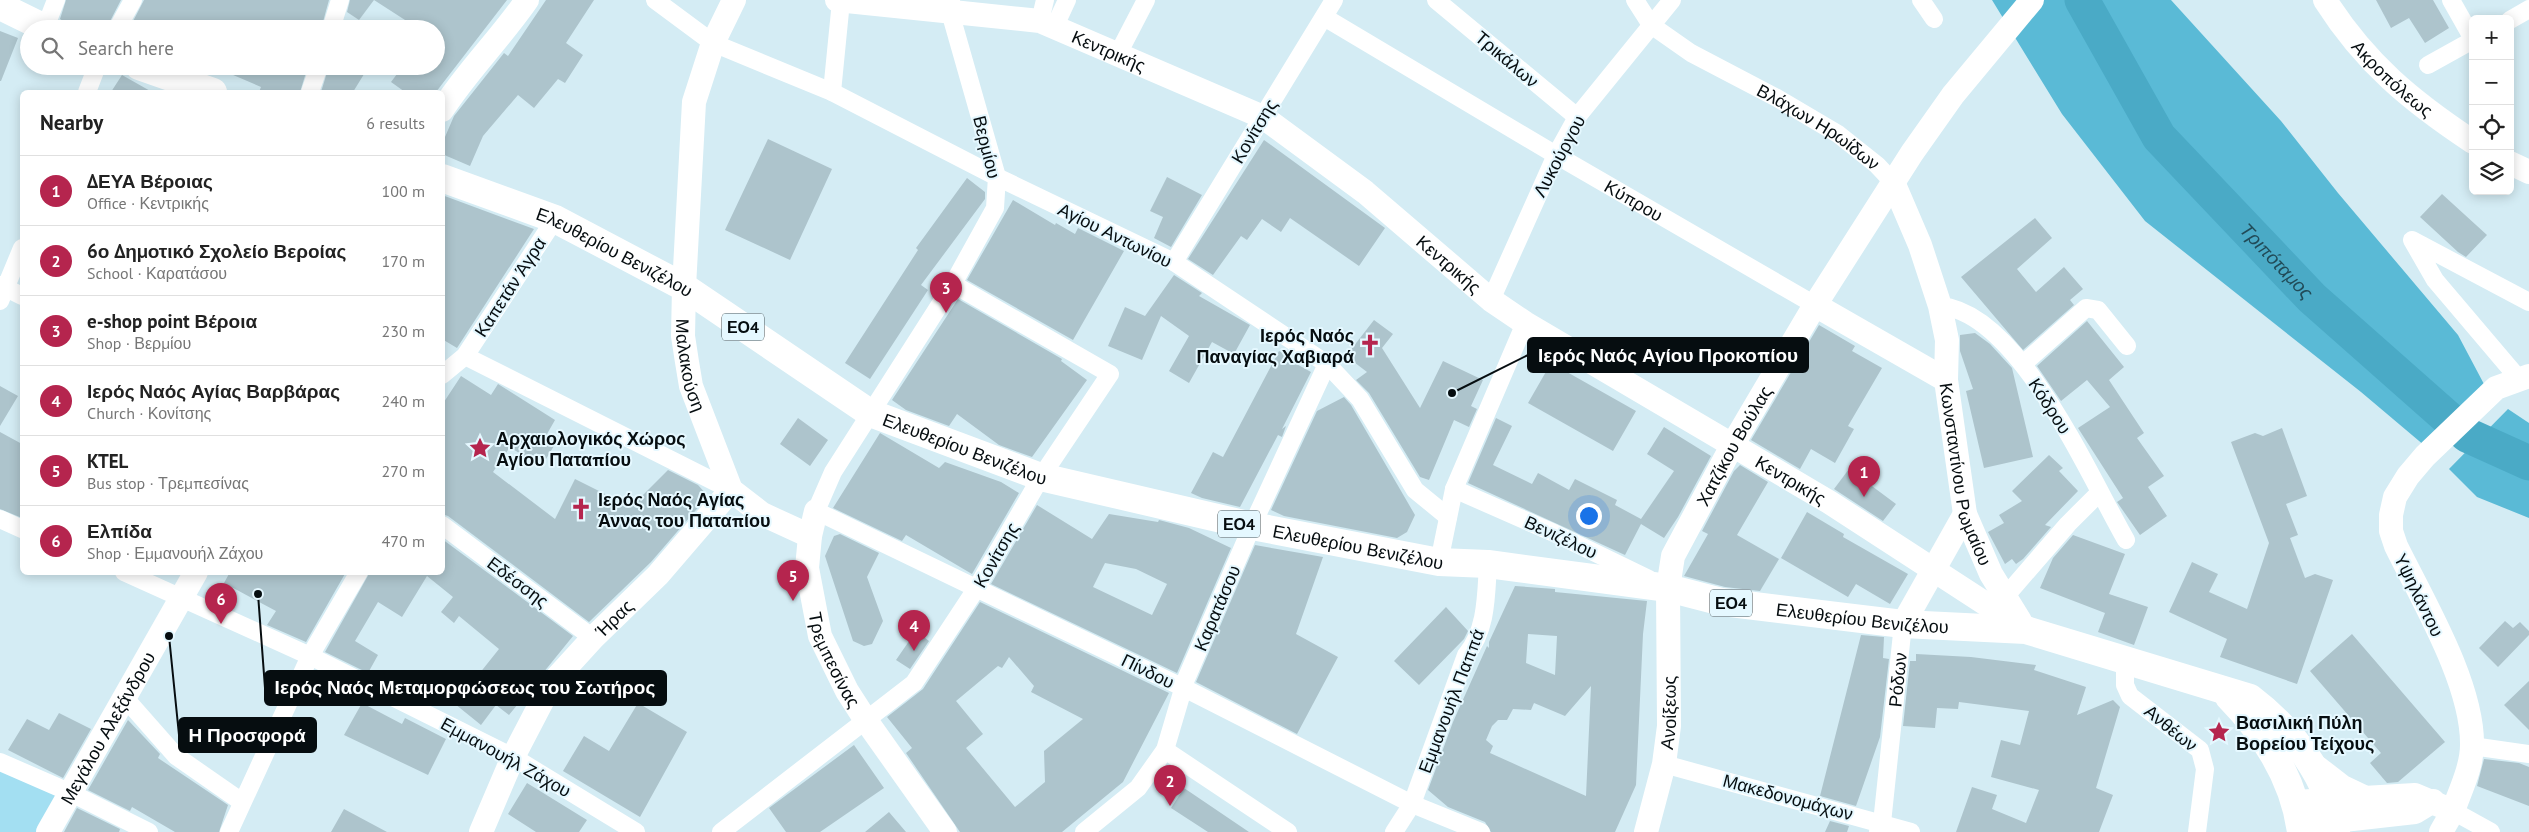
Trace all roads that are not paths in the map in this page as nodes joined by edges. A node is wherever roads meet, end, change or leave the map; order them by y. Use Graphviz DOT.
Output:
graph roads {
  1 [pos="56,0"];
  2 [pos="133,0"];
  3 [pos="340,0"];
  4 [pos="527,0"];
  5 [pos="655,0"];
  6 [pos="734,0"];
  7 [pos="837,0"];
  8 [pos="841,0"];
  9 [pos="1067,0"];
  10 [pos="1146,0"];
  11 [pos="1334,0"];
  12 [pos="1436,0"];
  13 [pos="1634,0"];
  14 [pos="1672,0"];
  15 [pos="1921,0"];
  16 [pos="2032,0"];
  17 [pos="2325,0"];
  18 [pos="2451,0"];
  19 [pos="0,6"];
  20 [pos="951,6"];
  21 [pos="2529,9"];
  22 [pos="1047,16"];
  23 [pos="1324,17"];
  24 [pos="2514,18"];
  25 [pos="1934,19"];
  26 [pos="29,20"];
  27 [pos="49,20"];
  28 [pos="122,20"];
  29 [pos="334,20"];
  30 [pos="1651,25"];
  31 [pos="2469,33"];
  32 [pos="2469,42"];
  33 [pos="713,43"];
  34 [pos="1118,54"];
  35 [pos="2428,65"];
  36 [pos="93,75"];
  37 [pos="165,75"];
  38 [pos="316,75"];
  39 [pos="87,90"];
  40 [pos="207,90"];
  41 [pos="311,90"];
  42 [pos="832,92"];
  43 [pos="445,105"];
  44 [pos="1263,117"];
  45 [pos="1577,117"];
  46 [pos="2469,139"];
  47 [pos="1556,155"];
  48 [pos="2514,165"];
  49 [pos="2529,172"];
  50 [pos="997,177"];
  51 [pos="445,179"];
  52 [pos="1893,182"];
  53 [pos="555,219"];
  54 [pos="20,252"];
  55 [pos="1174,262"];
  56 [pos="953,284"];
  57 [pos="684,287"];
  58 [pos="2,292"];
  59 [pos="20,296"];
  60 [pos="1491,300"];
  61 [pos="2529,302"];
  62 [pos="1815,305"];
  63 [pos="1940,306"];
  64 [pos="1525,323"];
  65 [pos="2126,346"];
  66 [pos="465,356"];
  67 [pos="1327,364"];
  68 [pos="2023,364"];
  69 [pos="445,373"];
  70 [pos="2524,377"];
  71 [pos="1946,380"];
  72 [pos="870,413"];
  73 [pos="1733,444"];
  74 [pos="1041,477"];
  75 [pos="1454,489"];
  76 [pos="731,490"];
  77 [pos="2099,493"];
  78 [pos="816,511"];
  79 [pos="1965,514"];
  80 [pos="1448,517"];
  81 [pos="0,519"];
  82 [pos="1252,526"];
  83 [pos="445,527"];
  84 [pos="20,528"];
  85 [pos="810,536"];
  86 [pos="2126,540"];
  87 [pos="1439,562"];
  88 [pos="1488,564"];
  89 [pos="1934,569"];
  90 [pos="130,575"];
  91 [pos="194,575"];
  92 [pos="357,575"];
  93 [pos="1668,588"];
  94 [pos="976,589"];
  95 [pos="2004,598"];
  96 [pos="182,599"];
  97 [pos="1903,624"];
  98 [pos="2026,630"];
  99 [pos="593,638"];
  100 [pos="310,656"];
  101 [pos="2125,660"];
  102 [pos="2220,687"];
  103 [pos="1184,688"];
  104 [pos="124,697"];
  105 [pos="865,720"];
  106 [pos="2472,746"];
  107 [pos="1165,750"];
  108 [pos="2529,754"];
  109 [pos="513,757"];
  110 [pos="0,762"];
  111 [pos="1664,764"];
  112 [pos="2313,768"];
  113 [pos="69,792"];
  114 [pos="2363,799"];
  115 [pos="242,802"];
  116 [pos="1412,804"];
  117 [pos="2443,806"];
  118 [pos="2333,817"];
  119 [pos="2298,819"];
  120 [pos="1880,827"];
  121 [pos="48,832"];
  122 [pos="149,832"];
  123 [pos="229,832"];
  124 [pos="481,832"];
  125 [pos="636,832"];
  126 [pos="721,832"];
  127 [pos="945,832"];
  128 [pos="1084,832"];
  129 [pos="1288,832"];
  130 [pos="1394,832"];
  131 [pos="1481,832"];
  132 [pos="1646,832"];
  133 [pos="1911,832"];
  134 [pos="2197,832"];
  135 [pos="2441,832"];
  136 [pos="2491,832"];
  1 -- 27 [label="street"];
  2 -- 28 [label="street"];
  3 -- 29 [label="street"];
  4 -- 43 [label="street"];
  5 -- 33 [label="street, Αγίου Αντωνίου"];
  6 -- 33 [label="street, Μαλακούση"];
  7 -- 8 [label="street, Κεντρικής"];
  8 -- 20 [label="street, Κεντρικής"];
  8 -- 42 [label="street"];
  9 -- 22 [label="street"];
  10 -- 34 [label="street"];
  11 -- 23 [label="street, Κονίτσης"];
  12 -- 45 [label="street, Τρικάλων"];
  13 -- 30 [label="street, Βλάχων Ηρωίδων"];
  14 -- 30 [label="street, Λυκούργου"];
  15 -- 25 [label="street"];
  16 -- 52 [label="street, Χατζίκου Βούλας"];
  17 -- 46 [label="street, Ακροπόλεως"];
  18 -- 31 [label="street"];
  19 -- 26 [label="main road"];
  20 -- 22 [label="street, Κεντρικής"];
  20 -- 50 [label="street, Βερμίου"];
  21 -- 24 [label="street"];
  22 -- 34 [label="street, Κεντρικής"];
  23 -- 44 [label="street, Κονίτσης"];
  23 -- 47 [label="street, Κύπρου"];
  30 -- 45 [label="street, Λυκούργου"];
  30 -- 52 [label="street, Βλάχων Ηρωίδων"];
  32 -- 35 [label="street"];
  33 -- 42 [label="street, Αγίου Αντωνίου"];
  33 -- 57 [label="street, Μαλακούση"];
  34 -- 44 [label="street, Κεντρικής"];
  36 -- 39 [label="street"];
  37 -- 40 [label="main road"];
  38 -- 41 [label="street"];
  42 -- 50 [label="street, Αγίου Αντωνίου"];
  44 -- 55 [label="street, Κονίτσης"];
  44 -- 60 [label="street, Κεντρικής"];
  45 -- 47 [label="street, Λυκούργου"];
  47 -- 60 [label="street, Λυκούργου"];
  47 -- 62 [label="street, Κύπρου"];
  48 -- 49 [label="street"];
  50 -- 55 [label="street, Αγίου Αντωνίου"];
  50 -- 56 [label="street, Βερμίου"];
  51 -- 53 [label="main road, Ελευθερίου Βενιζέλου / ΕΟ4"];
  52 -- 62 [label="street, Χατζίκου Βούλας"];
  52 -- 63 [label="street, Βλάχων Ηρωίδων"];
  53 -- 57 [label="main road, Ελευθερίου Βενιζέλου / ΕΟ4"];
  53 -- 66 [label="street, Καπετάν Άγρα"];
  54 -- 58 [label="street"];
  55 -- 67 [label="street, Αγίου Αντωνίου"];
  56 -- 72 [label="street, Βερμίου"];
  56 -- 74 [label="street, Κονίτσης"];
  57 -- 72 [label="main road, Ελευθερίου Βενιζέλου / ΕΟ4"];
  57 -- 76 [label="street, Μαλακούση"];
  58 -- 59 [label="street"];
  60 -- 64 [label="street, Κεντρικής"];
  61 -- 70 [label="street"];
  62 -- 71 [label="street, Κύπρου"];
  62 -- 73 [label="street, Χατζίκου Βούλας"];
  63 -- 68 [label="street, Κόδρου"];
  63 -- 71 [label="street, Κωνσταντίνου Ρωμαίου"];
  64 -- 73 [label="street, Κεντρικής"];
  64 -- 75 [label="street"];
  65 -- 68 [label="street"];
  66 -- 69 [label="street, Καπετάν Άγρα"];
  66 -- 76 [label="street"];
  67 -- 80 [label="street, Αγίου Αντωνίου"];
  67 -- 82 [label="street, Καρατάσου"];
  68 -- 77 [label="street, Κόδρου"];
  70 -- 106 [label="street, Υψηλάντου"];
  71 -- 79 [label="street, Κωνσταντίνου Ρωμαίου"];
  72 -- 74 [label="main road, Ελευθερίου Βενιζέλου / ΕΟ4"];
  72 -- 78 [label="street, Τρεμπεσίνας"];
  73 -- 89 [label="street, Κεντρικής"];
  73 -- 93 [label="street, Χατζίκου Βούλας"];
  74 -- 82 [label="main road, Ελευθερίου Βενιζέλου / ΕΟ4"];
  74 -- 94 [label="street, Κονίτσης"];
  75 -- 80 [label="street"];
  75 -- 93 [label="street, Βενιζέλου"];
  76 -- 85 [label="street"];
  76 -- 99 [label="street, Ήρας"];
  77 -- 86 [label="street, Κόδρου"];
  77 -- 95 [label="street"];
  78 -- 85 [label="street, Τρεμπεσίνας"];
  78 -- 94 [label="street, Πίνδου"];
  79 -- 89 [label="street, Ρόδων"];
  79 -- 95 [label="street, Κωνσταντίνου Ρωμαίου"];
  80 -- 87 [label="street"];
  81 -- 84 [label="street"];
  82 -- 87 [label="main road, Ελευθερίου Βενιζέλου / ΕΟ4"];
  82 -- 103 [label="street, Καρατάσου"];
  83 -- 99 [label="street, Εδέσσης"];
  85 -- 105 [label="street, Τρεμπεσίνας"];
  87 -- 88 [label="main road, Ελευθερίου Βενιζέλου / ΕΟ4"];
  88 -- 93 [label="main road, Ελευθερίου Βενιζέλου / ΕΟ4"];
  88 -- 116 [label="street, Εμμανουήλ Παππά"];
  89 -- 97 [label="street, Ρόδων"];
  89 -- 98 [label="street, Κεντρικής"];
  90 -- 96 [label="street, Εμμανουήλ Ζάχου"];
  91 -- 96 [label="street, Μεγάλου Αλεξάνδρου"];
  92 -- 100 [label="street"];
  93 -- 97 [label="main road, Ελευθερίου Βενιζέλου / ΕΟ4"];
  93 -- 111 [label="street, Ανοίξεως"];
  94 -- 103 [label="street, Πίνδου"];
  94 -- 105 [label="street, Κονίτσης"];
  95 -- 98 [label="street, Κωνσταντίνου Ρωμαίου"];
  96 -- 100 [label="street, Εμμανουήλ Ζάχου"];
  96 -- 104 [label="street, Μεγάλου Αλεξάνδρου"];
  97 -- 98 [label="main road, Ελευθερίου Βενιζέλου / ΕΟ4"];
  97 -- 120 [label="street, Ρόδων"];
  98 -- 101 [label="main road, Ελευθερίου Βενιζέλου / ΕΟ4"];
  99 -- 109 [label="street, Ήρας"];
  100 -- 109 [label="street, Εμμανουήλ Ζάχου"];
  100 -- 115 [label="street"];
  101 -- 102 [label="main road, Ελευθερίου Βενιζέλου / ΕΟ4"];
  101 -- 134 [label="street, Ανθέων"];
  102 -- 112 [label="main road, Ελευθερίου Βενιζέλου / ΕΟ4"];
  102 -- 119 [label="main road"];
  103 -- 107 [label="street, Καρατάσου"];
  103 -- 116 [label="street, Πίνδου"];
  104 -- 113 [label="street, Μεγάλου Αλεξάνδρου"];
  104 -- 115 [label="street"];
  105 -- 126 [label="street, Κονίτσης"];
  105 -- 127 [label="street, Τρεμπεσίνας"];
  106 -- 108 [label="street"];
  106 -- 117 [label="street, Υψηλάντου"];
  107 -- 128 [label="street, Καρατάσου"];
  107 -- 129 [label="street"];
  109 -- 124 [label="street, Ήρας"];
  109 -- 125 [label="street, Εμμανουήλ Ζάχου"];
  110 -- 113 [label="street"];
  111 -- 120 [label="street, Μακεδονομάχων"];
  111 -- 132 [label="street, Ανοίξεως"];
  112 -- 114 [label="main road"];
  112 -- 118 [label="main road, Ελευθερίου Βενιζέλου / ΕΟ4"];
  113 -- 121 [label="street, Μεγάλου Αλεξάνδρου"];
  113 -- 122 [label="street"];
  114 -- 117 [label="street"];
  114 -- 118 [label="street"];
  115 -- 123 [label="street"];
  116 -- 130 [label="street, Εμμανουήλ Παππά"];
  116 -- 131 [label="street, Πίνδου"];
  117 -- 118 [label="street"];
  117 -- 135 [label="street, Υψηλάντου"];
  117 -- 136 [label="street"];
  118 -- 119 [label="street"];
  120 -- 133 [label="street, Μακεδονομάχων"];
}
